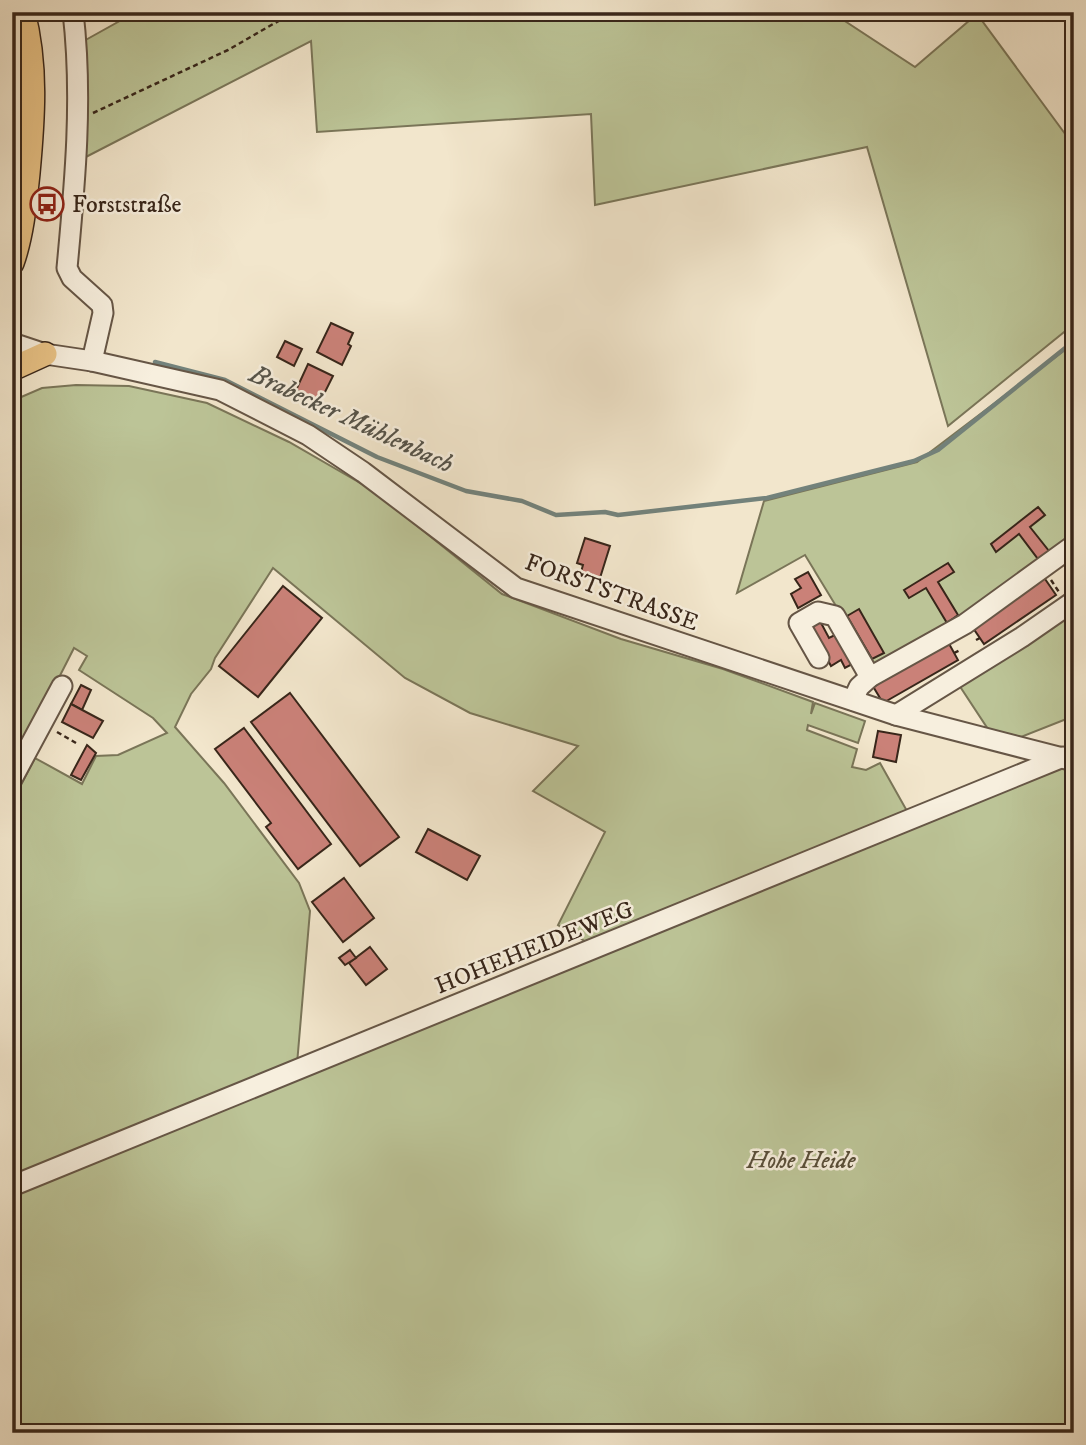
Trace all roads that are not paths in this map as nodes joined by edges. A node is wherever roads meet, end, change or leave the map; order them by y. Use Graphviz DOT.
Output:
graph roads {
  1 [pos="23,12"];
  2 [pos="73,12"];
  3 [pos="12,263"];
  4 [pos="12,344"];
  5 [pos="45,354"];
  6 [pos="92,361"];
  7 [pos="12,369"];
  8 [pos="1074,545"];
  9 [pos="1071,603"];
  10 [pos="819,658"];
  11 [pos="870,677"];
  12 [pos="62,686"];
  13 [pos="853,700"];
  14 [pos="896,715"];
  15 [pos="1070,758"];
  16 [pos="12,779"];
  17 [pos="12,1186"];
  1 -- 3 [label="main road"];
  2 -- 6 [label="street"];
  4 -- 5 [label="street, FORSTSTRASSE"];
  5 -- 6 [label="street, FORSTSTRASSE"];
  5 -- 7 [label="main road"];
  6 -- 13 [label="street, FORSTSTRASSE"];
  8 -- 11 [label="street"];
  9 -- 14 [label="street"];
  10 -- 11 [label="street"];
  11 -- 13 [label="street"];
  12 -- 16 [label="street"];
  13 -- 14 [label="street, FORSTSTRASSE"];
  14 -- 15 [label="street, FORSTSTRASSE"];
  15 -- 17 [label="street, HOHEHEIDEWEG"];
}
